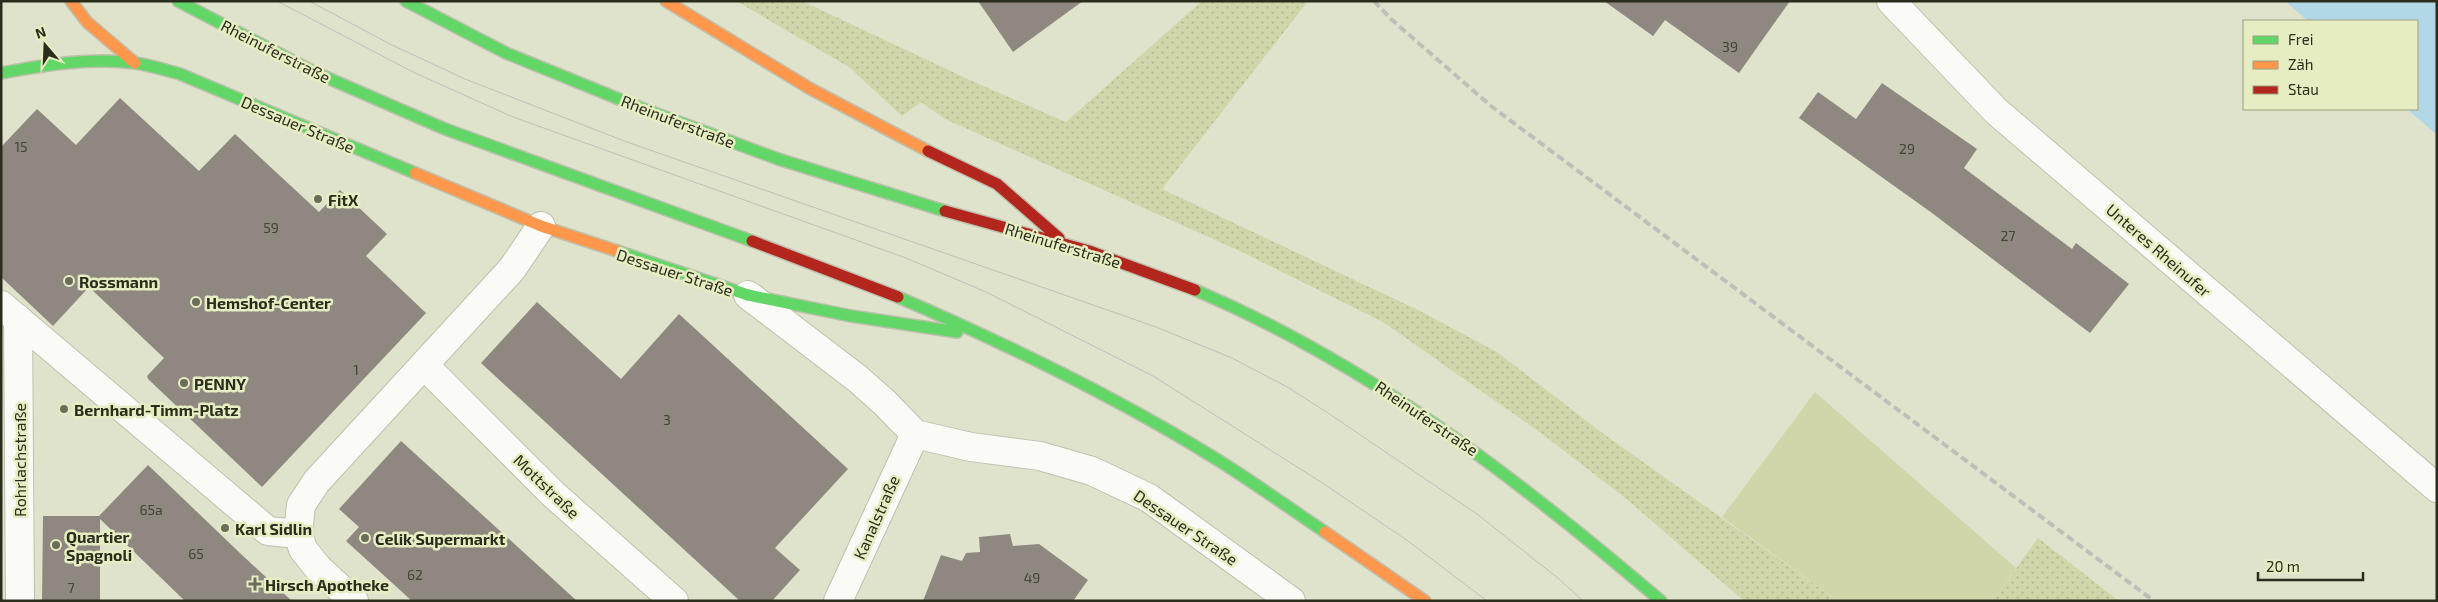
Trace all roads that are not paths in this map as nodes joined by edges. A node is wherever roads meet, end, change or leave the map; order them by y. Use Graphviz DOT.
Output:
graph roads {
  1 [pos="71,1"];
  2 [pos="178,1"];
  3 [pos="406,1"];
  4 [pos="666,1"];
  5 [pos="1891,1"];
  6 [pos="135,63"];
  7 [pos="1,72"];
  8 [pos="541,226"];
  9 [pos="1064,242"];
  10 [pos="748,295"];
  11 [pos="10,312"];
  12 [pos="988,336"];
  13 [pos="425,366"];
  14 [pos="915,434"];
  15 [pos="2437,488"];
  16 [pos="298,534"];
  17 [pos="20,601"];
  18 [pos="354,601"];
  19 [pos="674,601"];
  20 [pos="838,601"];
  21 [pos="1291,601"];
  22 [pos="1425,601"];
  23 [pos="1662,601"];
  1 -- 6 [label="main road"];
  2 -- 12 [label="main road, Rheinuferstraße"];
  3 -- 9 [label="main road, Rheinuferstraße"];
  4 -- 9 [label="main road"];
  5 -- 15 [label="street, Unteres Rheinufer"];
  6 -- 7 [label="main road, Dessauer Straße"];
  6 -- 8 [label="main road, Dessauer Straße"];
  8 -- 10 [label="main road, Dessauer Straße"];
  8 -- 13 [label="street"];
  9 -- 23 [label="main road, Rheinuferstraße"];
  10 -- 12 [label="main road"];
  10 -- 14 [label="street, Dessauer Straße"];
  11 -- 16 [label="street"];
  11 -- 17 [label="street, Rohrlachstraße"];
  12 -- 22 [label="main road, Rheinuferstraße"];
  13 -- 16 [label="street"];
  13 -- 19 [label="street, Mottstraße"];
  14 -- 20 [label="street, Kanalstraße"];
  14 -- 21 [label="street, Dessauer Straße"];
  16 -- 18 [label="street"];
}
